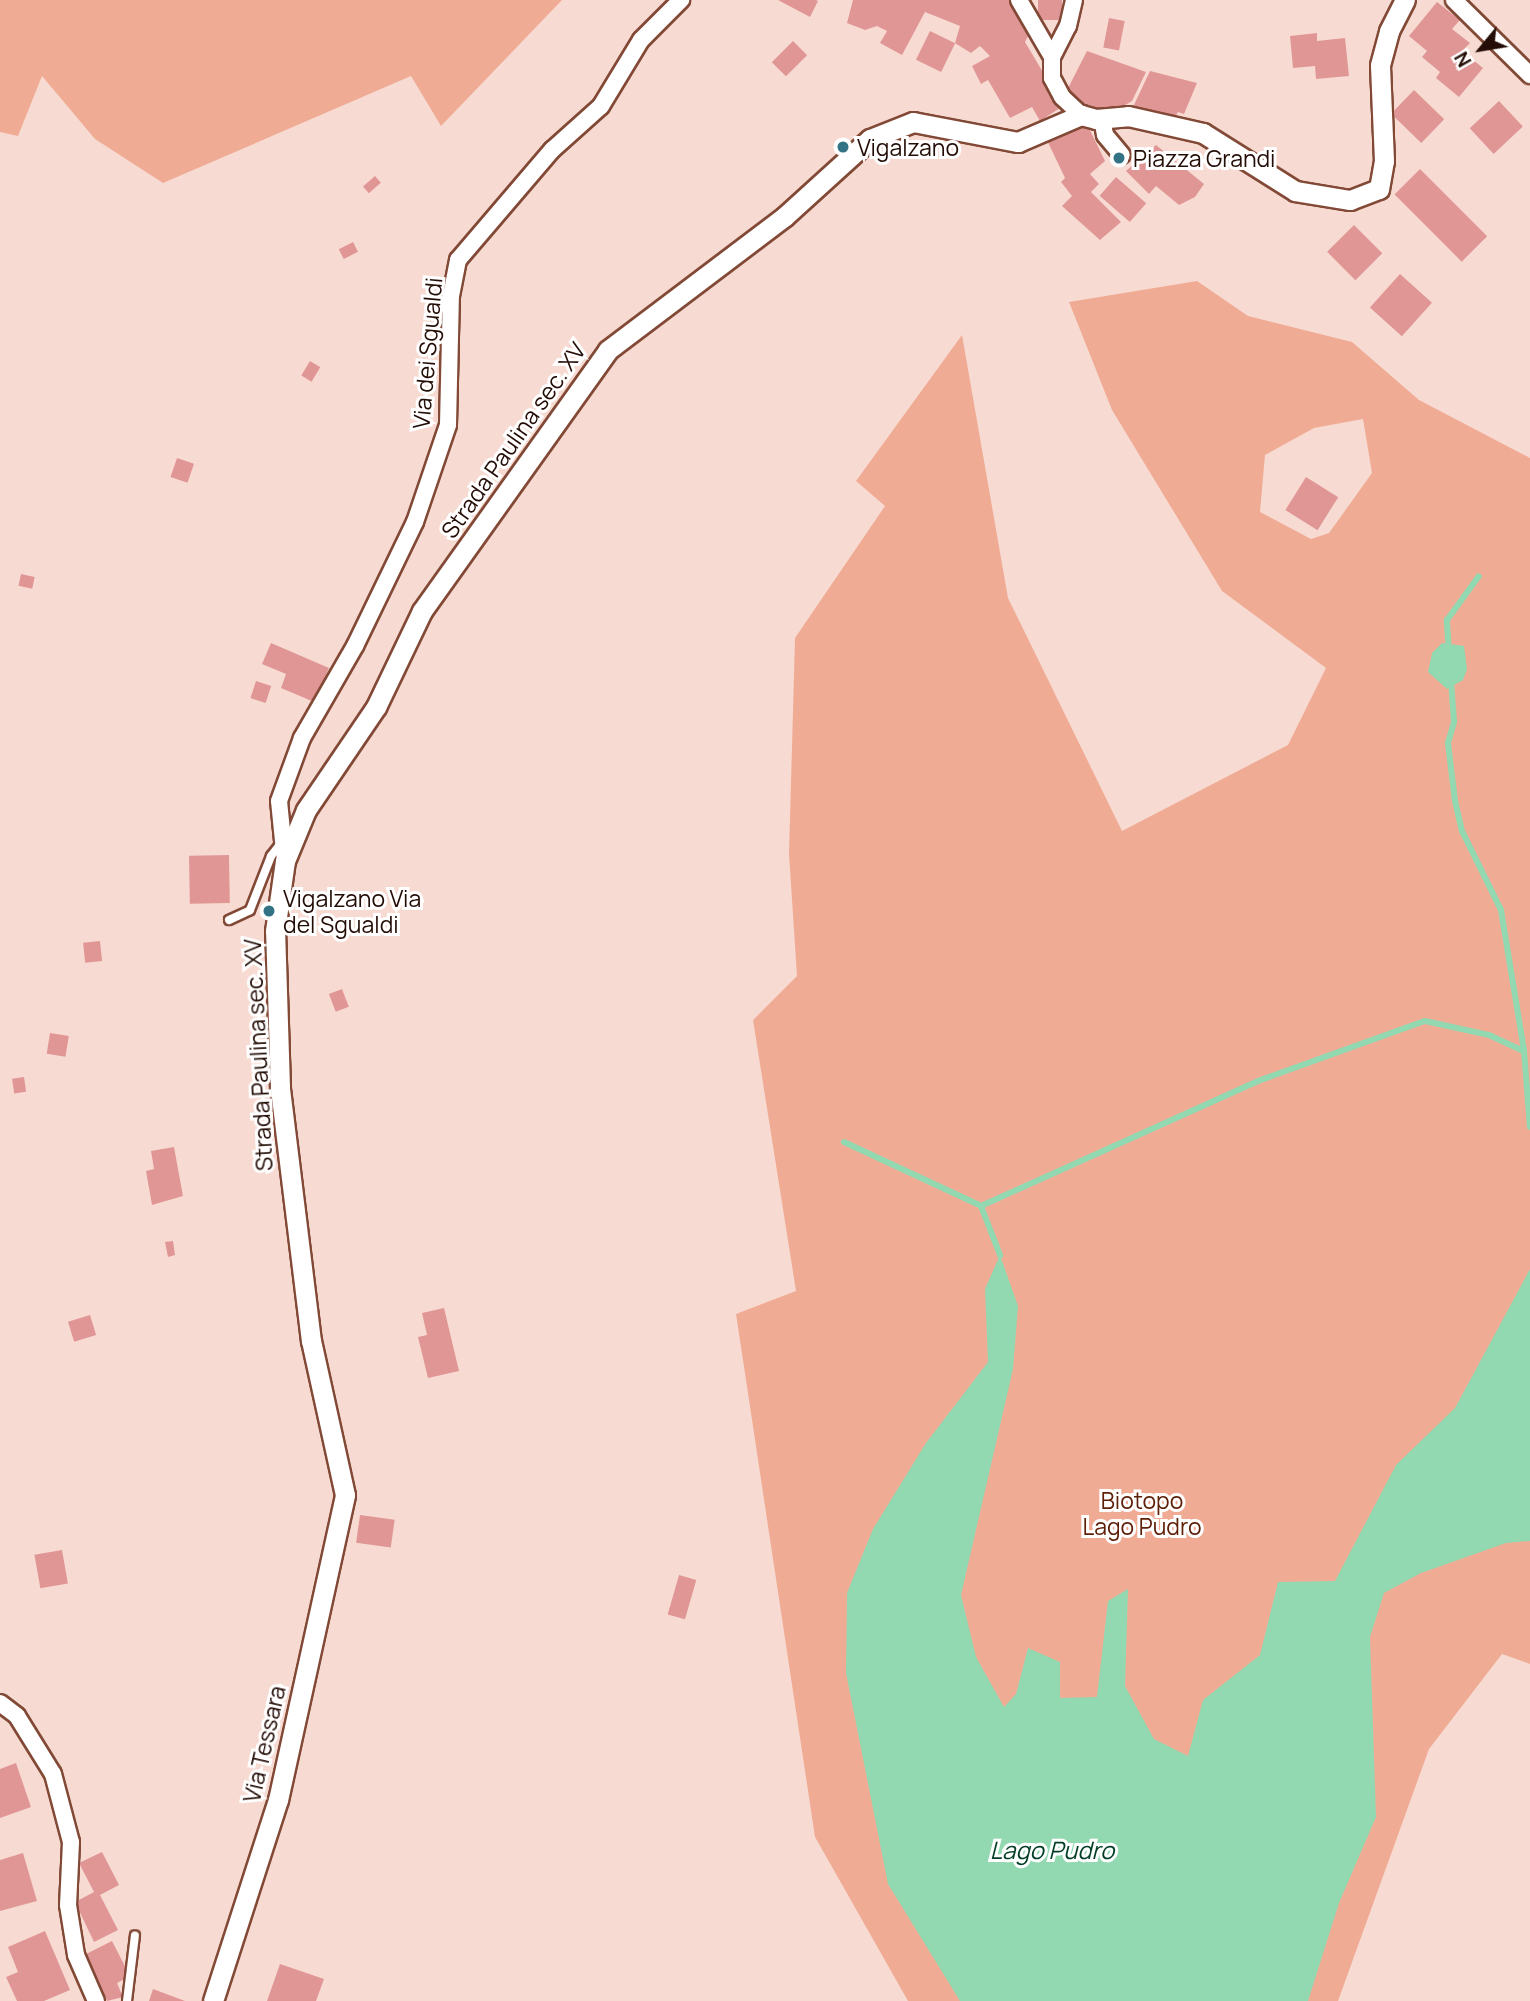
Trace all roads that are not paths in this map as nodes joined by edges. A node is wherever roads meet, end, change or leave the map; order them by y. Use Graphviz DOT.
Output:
graph roads {
  1 [pos="681,0"];
  2 [pos="1019,0"];
  3 [pos="1074,0"];
  4 [pos="1405,0"];
  5 [pos="1454,0"];
  6 [pos="1052,57"];
  7 [pos="1530,75"];
  8 [pos="1080,114"];
  9 [pos="1102,118"];
  10 [pos="1122,155"];
  11 [pos="283,841"];
  12 [pos="285,861"];
  13 [pos="229,920"];
  14 [pos="345,1494"];
  15 [pos="0,1703"];
  16 [pos="135,1935"];
  17 [pos="96,2001"];
  18 [pos="127,2001"];
  19 [pos="213,2001"];
  1 -- 11 [label="street, Via dei Sgualdi"];
  2 -- 6 [label="street"];
  3 -- 6 [label="street"];
  4 -- 9 [label="street"];
  5 -- 7 [label="street"];
  6 -- 8 [label="street"];
  8 -- 9 [label="street"];
  8 -- 12 [label="street, Strada Paulina sec. XV"];
  9 -- 10 [label="street"];
  11 -- 12 [label="street, Via dei Sgualdi"];
  11 -- 13 [label="lane"];
  12 -- 14 [label="street, Strada Paulina sec. XV"];
  14 -- 19 [label="street, Via Tessara"];
  15 -- 17 [label="street"];
  16 -- 18 [label="lane"];
}
